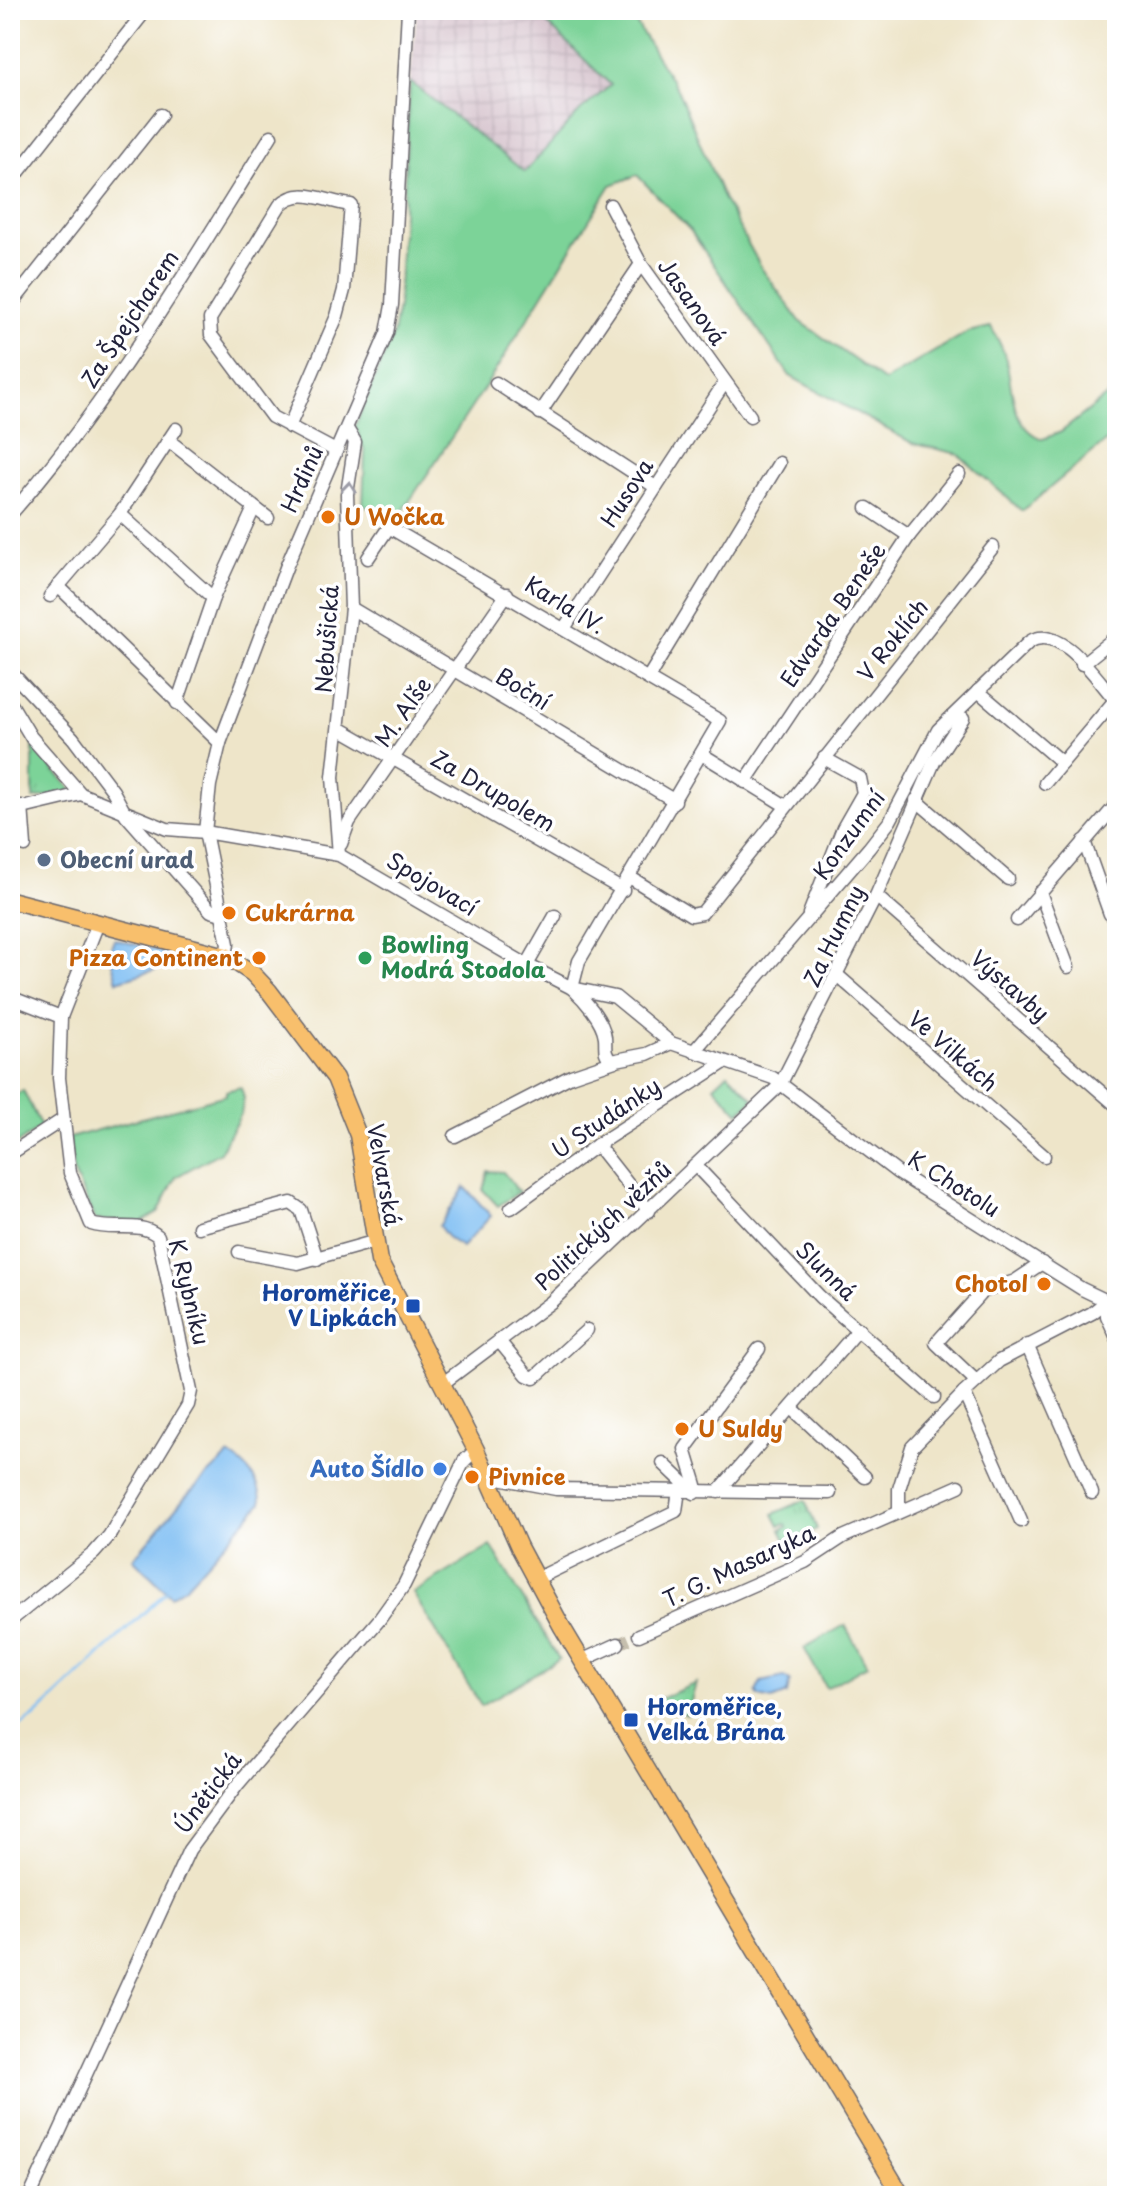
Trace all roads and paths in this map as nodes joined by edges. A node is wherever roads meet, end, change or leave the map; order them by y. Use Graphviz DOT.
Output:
graph roads {
  1 [pos="146,10"];
  2 [pos="408,10"];
  3 [pos="161,115"];
  4 [pos="271,136"];
  5 [pos="10,183"];
  6 [pos="610,205"];
  7 [pos="641,264"];
  8 [pos="10,306"];
  9 [pos="725,382"];
  10 [pos="496,383"];
  11 [pos="540,413"];
  12 [pos="750,416"];
  13 [pos="289,427"];
  14 [pos="347,429"];
  15 [pos="336,451"];
  16 [pos="779,463"];
  17 [pos="959,474"];
  18 [pos="654,486"];
  19 [pos="254,508"];
  20 [pos="867,508"];
  21 [pos="120,514"];
  22 [pos="10,515"];
  23 [pos="268,518"];
  24 [pos="909,536"];
  25 [pos="993,547"];
  26 [pos="368,558"];
  27 [pos="507,594"];
  28 [pos="213,598"];
  29 [pos="351,608"];
  30 [pos="565,627"];
  31 [pos="1117,636"];
  32 [pos="1082,664"];
  33 [pos="10,671"];
  34 [pos="456,672"];
  35 [pos="648,678"];
  36 [pos="978,691"];
  37 [pos="1116,701"];
  38 [pos="10,702"];
  39 [pos="177,703"];
  40 [pos="963,718"];
  41 [pos="341,729"];
  42 [pos="220,743"];
  43 [pos="703,755"];
  44 [pos="395,757"];
  45 [pos="824,758"];
  46 [pos="1062,763"];
  47 [pos="921,774"];
  48 [pos="745,782"];
  49 [pos="1045,783"];
  50 [pos="81,794"];
  51 [pos="916,800"];
  52 [pos="675,801"];
  53 [pos="1117,804"];
  54 [pos="786,806"];
  55 [pos="14,808"];
  56 [pos="126,815"];
  57 [pos="205,832"];
  58 [pos="1084,841"];
  59 [pos="25,846"];
  60 [pos="869,848"];
  61 [pos="339,855"];
  62 [pos="890,867"];
  63 [pos="631,878"];
  64 [pos="1008,879"];
  65 [pos="214,880"];
  66 [pos="192,886"];
  67 [pos="623,890"];
  68 [pos="1040,892"];
  69 [pos="876,896"];
  70 [pos="10,900"];
  71 [pos="222,914"];
  72 [pos="1110,914"];
  73 [pos="555,916"];
  74 [pos="1017,920"];
  75 [pos="98,923"];
  76 [pos="804,926"];
  77 [pos="226,956"];
  78 [pos="527,965"];
  79 [pos="1068,967"];
  80 [pos="837,975"];
  81 [pos="572,988"];
  82 [pos="10,997"];
  83 [pos="61,1017"];
  84 [pos="671,1043"];
  85 [pos="694,1051"];
  86 [pos="615,1061"];
  87 [pos="725,1062"];
  88 [pos="780,1085"];
  89 [pos="1117,1106"];
  90 [pos="62,1120"];
  91 [pos="455,1136"];
  92 [pos="597,1145"];
  93 [pos="10,1154"];
  94 [pos="1044,1156"];
  95 [pos="696,1166"];
  96 [pos="511,1208"];
  97 [pos="649,1211"];
  98 [pos="199,1227"];
  99 [pos="373,1242"];
  100 [pos="239,1252"];
  101 [pos="317,1259"];
  102 [pos="1042,1263"];
  103 [pos="1114,1299"];
  104 [pos="859,1329"];
  105 [pos="587,1330"];
  106 [pos="1117,1338"];
  107 [pos="499,1341"];
  108 [pos="1027,1345"];
  109 [pos="759,1349"];
  110 [pos="976,1381"];
  111 [pos="442,1384"];
  112 [pos="964,1393"];
  113 [pos="934,1397"];
  114 [pos="793,1409"];
  115 [pos="476,1450"];
  116 [pos="663,1463"];
  117 [pos="488,1476"];
  118 [pos="865,1477"];
  119 [pos="959,1486"];
  120 [pos="679,1490"];
  121 [pos="718,1492"];
  122 [pos="694,1493"];
  123 [pos="830,1493"];
  124 [pos="1092,1493"];
  125 [pos="899,1511"];
  126 [pos="1021,1521"];
  127 [pos="536,1579"];
  128 [pos="10,1621"];
  129 [pos="639,1635"];
  130 [pos="618,1644"];
  131 [pos="583,1660"];
  132 [pos="30,2196"];
  133 [pos="902,2196"];
  1 -- 5 [label="street"];
  2 -- 14 [label="street, Hrdinů"];
  3 -- 8 [label="street"];
  4 -- 22 [label="street, Za Špejcharem"];
  6 -- 7 [label="street, Jasanová"];
  7 -- 9 [label="street, Jasanová"];
  7 -- 11 [label="street"];
  9 -- 12 [label="street, Jasanová"];
  9 -- 18 [label="street, Husova"];
  10 -- 11 [label="street"];
  11 -- 18 [label="street"];
  13 -- 13 [label="street"];
  13 -- 15 [label="street"];
  14 -- 15 [label="street, Hrdinů"];
  29 -- 14 [label="street, Nebušická, one-way"];
  15 -- 42 [label="street, Hrdinů"];
  16 -- 35 [label="street"];
  17 -- 24 [label="street, Edvarda Beneše"];
  18 -- 30 [label="street, Husova"];
  19 -- 21 [label="street"];
  19 -- 23 [label="street"];
  19 -- 28 [label="street"];
  20 -- 24 [label="street"];
  21 -- 28 [label="street"];
  21 -- 39 [label="street"];
  24 -- 48 [label="street, Edvarda Beneše"];
  25 -- 45 [label="street, V Roklích"];
  26 -- 27 [label="street, Karla IV."];
  27 -- 30 [label="street, Karla IV."];
  27 -- 34 [label="street, M. Alše"];
  28 -- 39 [label="street"];
  29 -- 34 [label="street, Boční"];
  29 -- 41 [label="street, Nebušická"];
  30 -- 35 [label="street, Karla IV."];
  31 -- 32 [label="street"];
  32 -- 36 [label="street, Konzumní"];
  32 -- 37 [label="street"];
  33 -- 56 [label="street"];
  34 -- 44 [label="street, M. Alše"];
  34 -- 52 [label="street, Boční"];
  35 -- 43 [label="street, Karla IV."];
  36 -- 46 [label="street"];
  36 -- 47 [label="street, Konzumní"];
  37 -- 46 [label="street"];
  38 -- 50 [label="street"];
  39 -- 42 [label="street"];
  40 -- 47 [label="street, Za Humny"];
  41 -- 44 [label="street, Za Drupolem"];
  41 -- 61 [label="street, Nebušická"];
  42 -- 57 [label="street, Hrdinů"];
  43 -- 48 [label="street"];
  43 -- 52 [label="street"];
  44 -- 61 [label="street, M. Alše"];
  44 -- 67 [label="street, Za Drupolem"];
  45 -- 54 [label="street, V Roklích"];
  45 -- 76 [label="street, Konzumní"];
  46 -- 49 [label="street"];
  47 -- 51 [label="street, Za Humny"];
  47 -- 60 [label="street, Konzumní"];
  48 -- 54 [label="street"];
  50 -- 55 [label="street"];
  50 -- 56 [label="street, Spojovací"];
  51 -- 62 [label="street, Za Humny"];
  51 -- 64 [label="street"];
  52 -- 63 [label="street"];
  53 -- 58 [label="street"];
  54 -- 63 [label="street, V Roklích"];
  55 -- 59 [label="street"];
  56 -- 57 [label="street, Spojovací"];
  56 -- 66 [label="street"];
  57 -- 61 [label="street, Spojovací"];
  57 -- 65 [label="street, Hrdinů"];
  58 -- 68 [label="street"];
  58 -- 72 [label="street"];
  60 -- 62 [label="street"];
  60 -- 76 [label="street, Konzumní"];
  61 -- 78 [label="street, Spojovací"];
  62 -- 69 [label="street, Za Humny"];
  63 -- 67 [label="street"];
  65 -- 66 [label="street"];
  65 -- 71 [label="street, Hrdinů"];
  66 -- 71 [label="street"];
  67 -- 81 [label="street"];
  68 -- 74 [label="street"];
  68 -- 79 [label="street"];
  69 -- 80 [label="street, Za Humny"];
  69 -- 89 [label="street, Výstavby"];
  70 -- 75 [label="main road, Velvarská"];
  71 -- 77 [label="street, Hrdinů"];
  73 -- 78 [label="street"];
  75 -- 77 [label="main road, Velvarská"];
  75 -- 83 [label="street, K Rybníku"];
  76 -- 85 [label="street, Konzumní"];
  77 -- 99 [label="main road, Velvarská"];
  78 -- 81 [label="street, Spojovací"];
  80 -- 88 [label="street, Za Humny"];
  80 -- 94 [label="street, Ve Vilkách"];
  81 -- 84 [label="street, Spojovací"];
  81 -- 86 [label="street"];
  82 -- 83 [label="street"];
  83 -- 90 [label="street, K Rybníku"];
  84 -- 85 [label="street, Spojovací"];
  84 -- 86 [label="street"];
  85 -- 87 [label="street, Spojovací"];
  86 -- 91 [label="street"];
  87 -- 88 [label="street, Spojovací"];
  87 -- 92 [label="street, U Studánky"];
  88 -- 95 [label="street, Politických vězňů"];
  88 -- 102 [label="street, K Chotolu"];
  90 -- 93 [label="street"];
  90 -- 128 [label="street, K Rybníku"];
  92 -- 96 [label="street, U Studánky"];
  92 -- 97 [label="street"];
  95 -- 97 [label="street, Politických vězňů"];
  95 -- 104 [label="street, Slunná"];
  97 -- 107 [label="street, Politických vězňů"];
  98 -- 101 [label="street"];
  99 -- 101 [label="street"];
  99 -- 111 [label="main road, Velvarská"];
  100 -- 101 [label="street"];
  102 -- 103 [label="street, K Chotolu"];
  102 -- 110 [label="street"];
  103 -- 106 [label="street"];
  103 -- 108 [label="street"];
  104 -- 113 [label="street, Slunná"];
  104 -- 114 [label="street"];
  105 -- 107 [label="street"];
  107 -- 111 [label="street, Politických vězňů"];
  108 -- 110 [label="street"];
  108 -- 124 [label="street"];
  109 -- 122 [label="street"];
  110 -- 112 [label="street"];
  111 -- 115 [label="main road, Velvarská"];
  112 -- 125 [label="street"];
  112 -- 126 [label="street"];
  114 -- 118 [label="street"];
  114 -- 121 [label="street"];
  115 -- 117 [label="main road, Velvarská"];
  115 -- 132 [label="street, Únětická"];
  116 -- 122 [label="street"];
  117 -- 120 [label="street"];
  117 -- 127 [label="main road, Velvarská"];
  119 -- 125 [label="street, T. G. Masaryka"];
  120 -- 122 [label="street"];
  120 -- 127 [label="street"];
  121 -- 122 [label="street"];
  121 -- 123 [label="street"];
  125 -- 129 [label="street, T. G. Masaryka"];
  127 -- 131 [label="main road, Velvarská"];
  130 -- 131 [label="street"];
  131 -- 133 [label="main road, Velvarská"];
}
